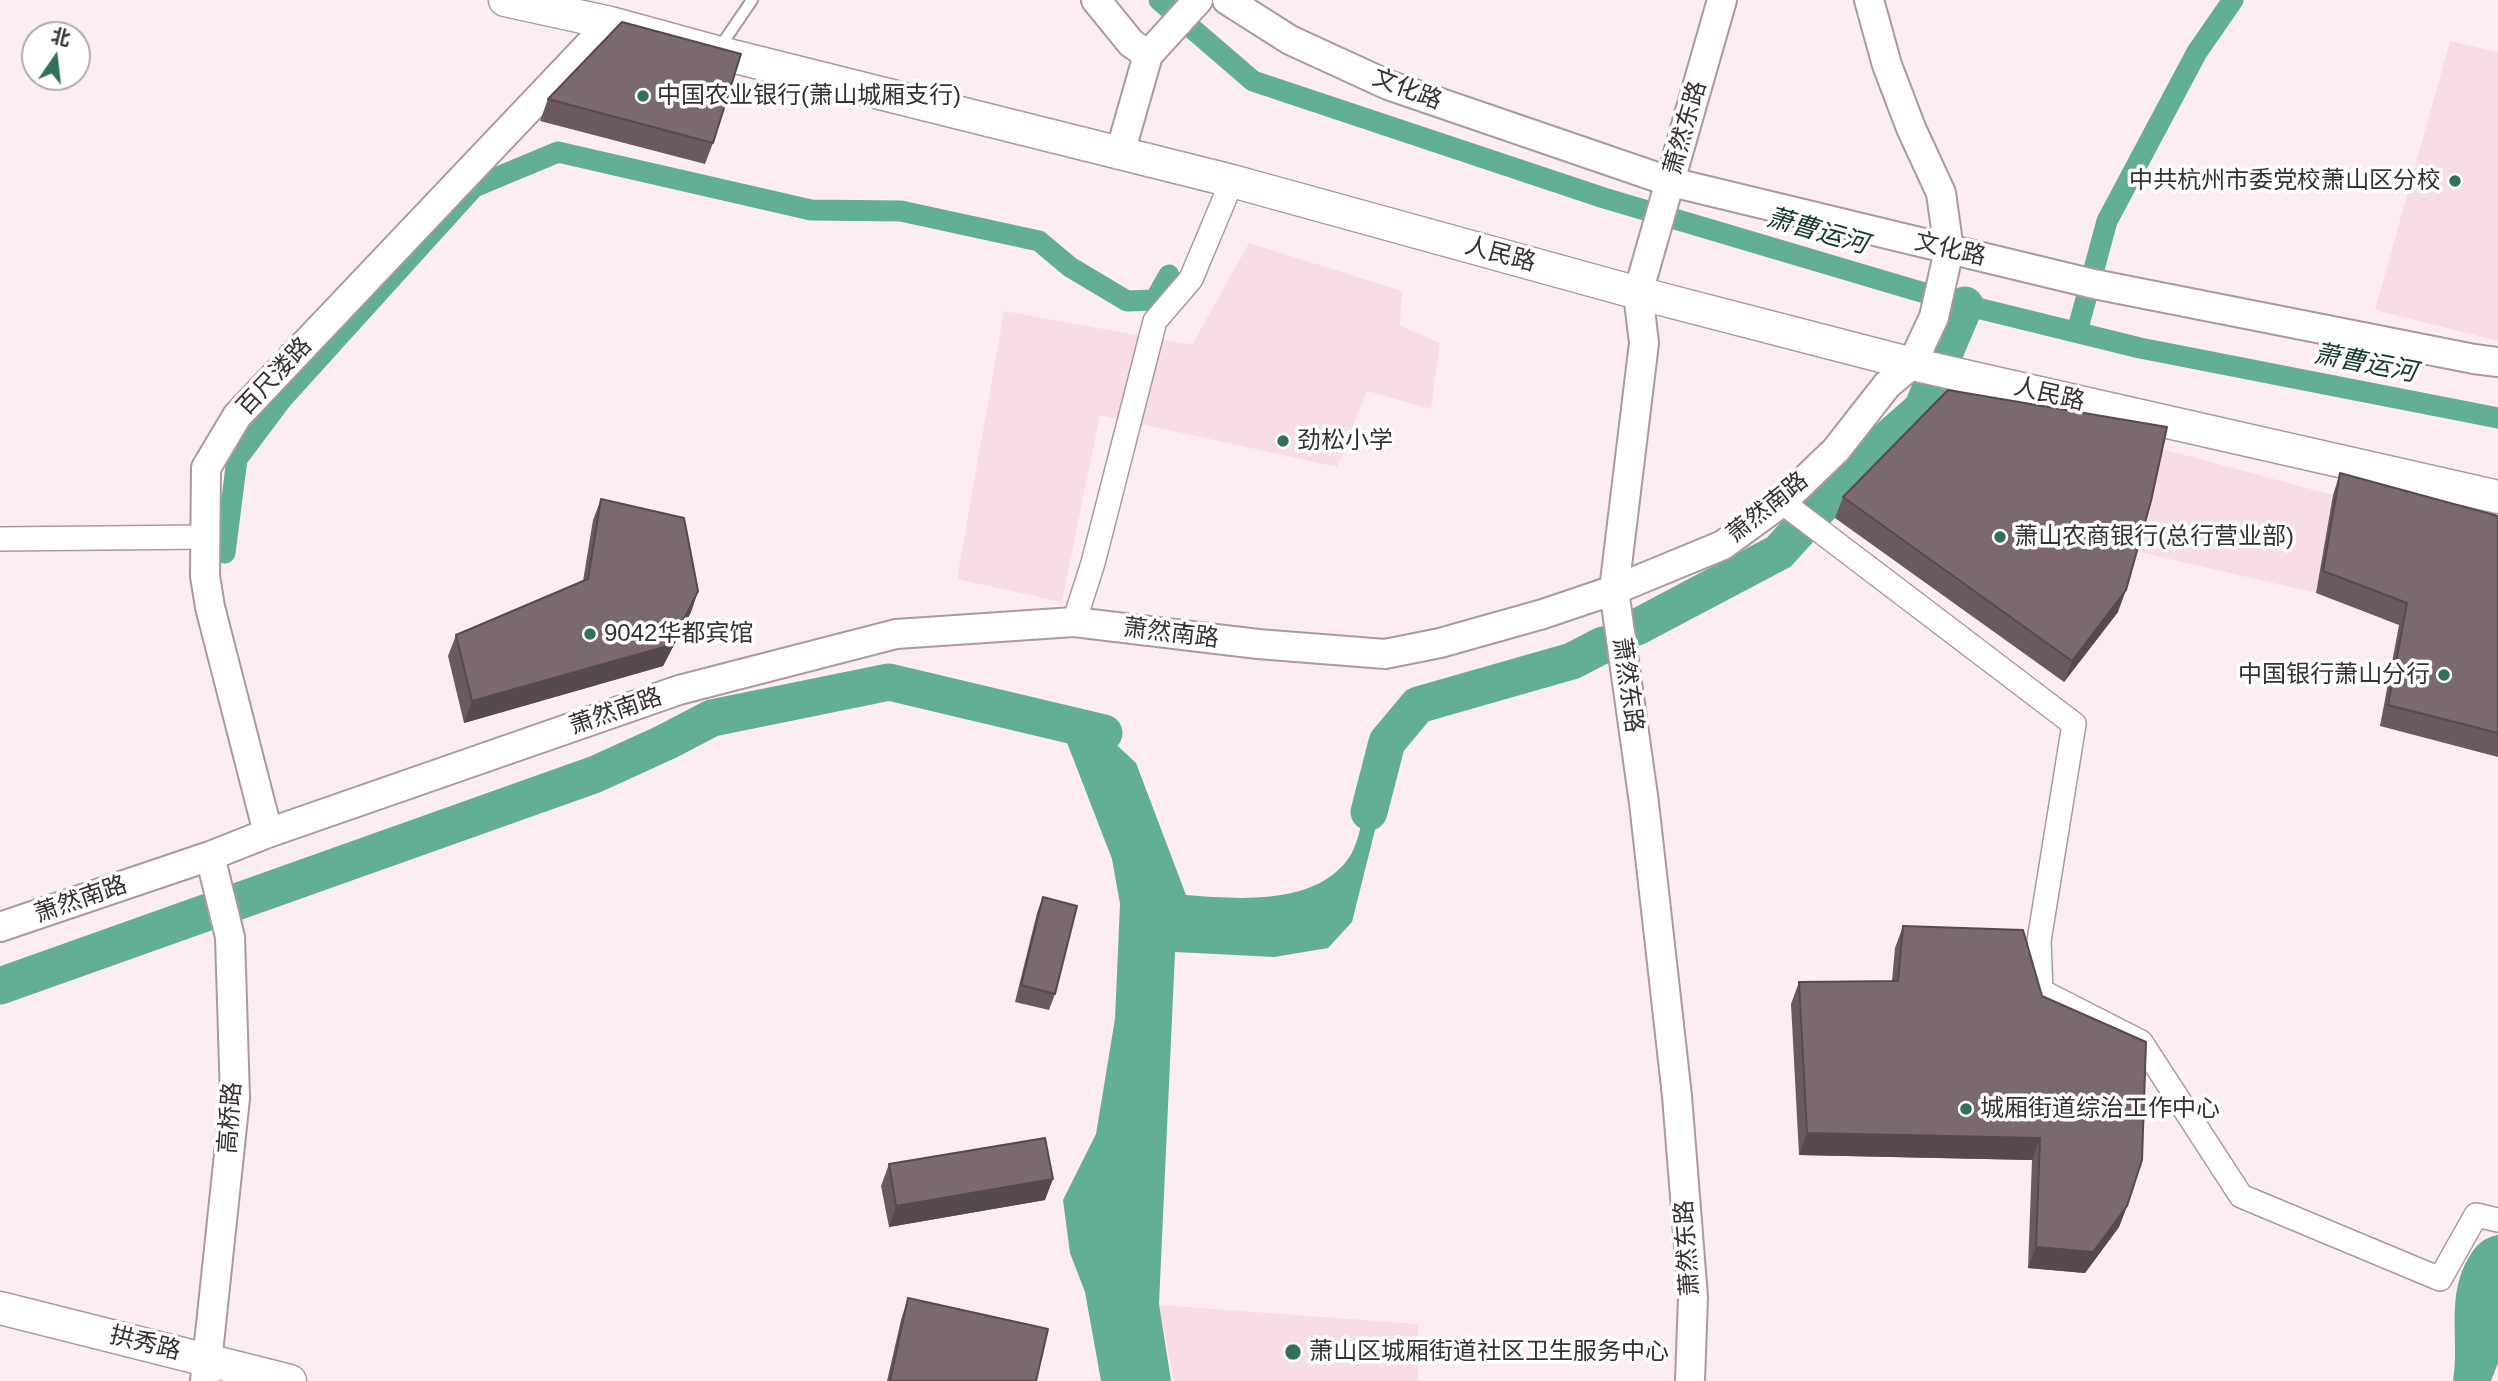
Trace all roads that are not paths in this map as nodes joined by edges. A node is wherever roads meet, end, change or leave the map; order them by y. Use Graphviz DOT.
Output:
graph roads {
  1 [pos="505,0"];
  2 [pos="752,0"];
  3 [pos="1096,0"];
  4 [pos="1198,0"];
  5 [pos="1227,0"];
  6 [pos="1721,0"];
  7 [pos="1869,0"];
  8 [pos="610,23"];
  9 [pos="716,52"];
  10 [pos="1148,55"];
  11 [pos="1120,153"];
  12 [pos="1232,181"];
  13 [pos="1669,188"];
  14 [pos="1947,257"];
  15 [pos="1638,293"];
  16 [pos="2498,362"];
  17 [pos="1912,363"];
  18 [pos="2498,497"];
  19 [pos="1783,503"];
  20 [pos="205,537"];
  21 [pos="0,540"];
  22 [pos="1614,590"];
  23 [pos="1074,622"];
  24 [pos="268,833"];
  25 [pos="210,856"];
  26 [pos="0,927"];
  27 [pos="2498,1220"];
  28 [pos="0,1308"];
  29 [pos="206,1371"];
  30 [pos="290,1381"];
  31 [pos="1690,1381"];
  1 -- 8 [label="main road, 人民路"];
  2 -- 9 [label="lane"];
  3 -- 10 [label="street"];
  4 -- 10 [label="street"];
  5 -- 13 [label="street, 文化路"];
  6 -- 13 [label="street, 萧然东路"];
  7 -- 14 [label="street, 萧然南路"];
  8 -- 9 [label="main road, 人民路"];
  8 -- 20 [label="street, 百尺溇路"];
  9 -- 11 [label="main road, 人民路"];
  10 -- 11 [label="street"];
  11 -- 12 [label="main road, 人民路"];
  12 -- 15 [label="main road, 人民路"];
  12 -- 23 [label="street"];
  13 -- 14 [label="street, 文化路"];
  13 -- 15 [label="street, 萧然东路"];
  14 -- 16 [label="street, 文化路"];
  14 -- 17 [label="street, 萧然南路"];
  15 -- 17 [label="main road, 人民路"];
  15 -- 22 [label="street, 萧然东路"];
  17 -- 18 [label="main road, 人民路"];
  17 -- 19 [label="street, 萧然南路"];
  19 -- 22 [label="street, 萧然南路"];
  19 -- 27 [label="street"];
  20 -- 21 [label="street"];
  20 -- 24 [label="street, 百尺溇路"];
  22 -- 23 [label="street, 萧然南路"];
  22 -- 31 [label="street, 萧然东路"];
  23 -- 24 [label="street, 萧然南路"];
  24 -- 25 [label="street, 萧然南路"];
  25 -- 26 [label="street, 萧然南路"];
  25 -- 29 [label="street, 高桥路"];
  28 -- 29 [label="main road, 拱秀路"];
  29 -- 30 [label="main road, 拱秀路"];
}
